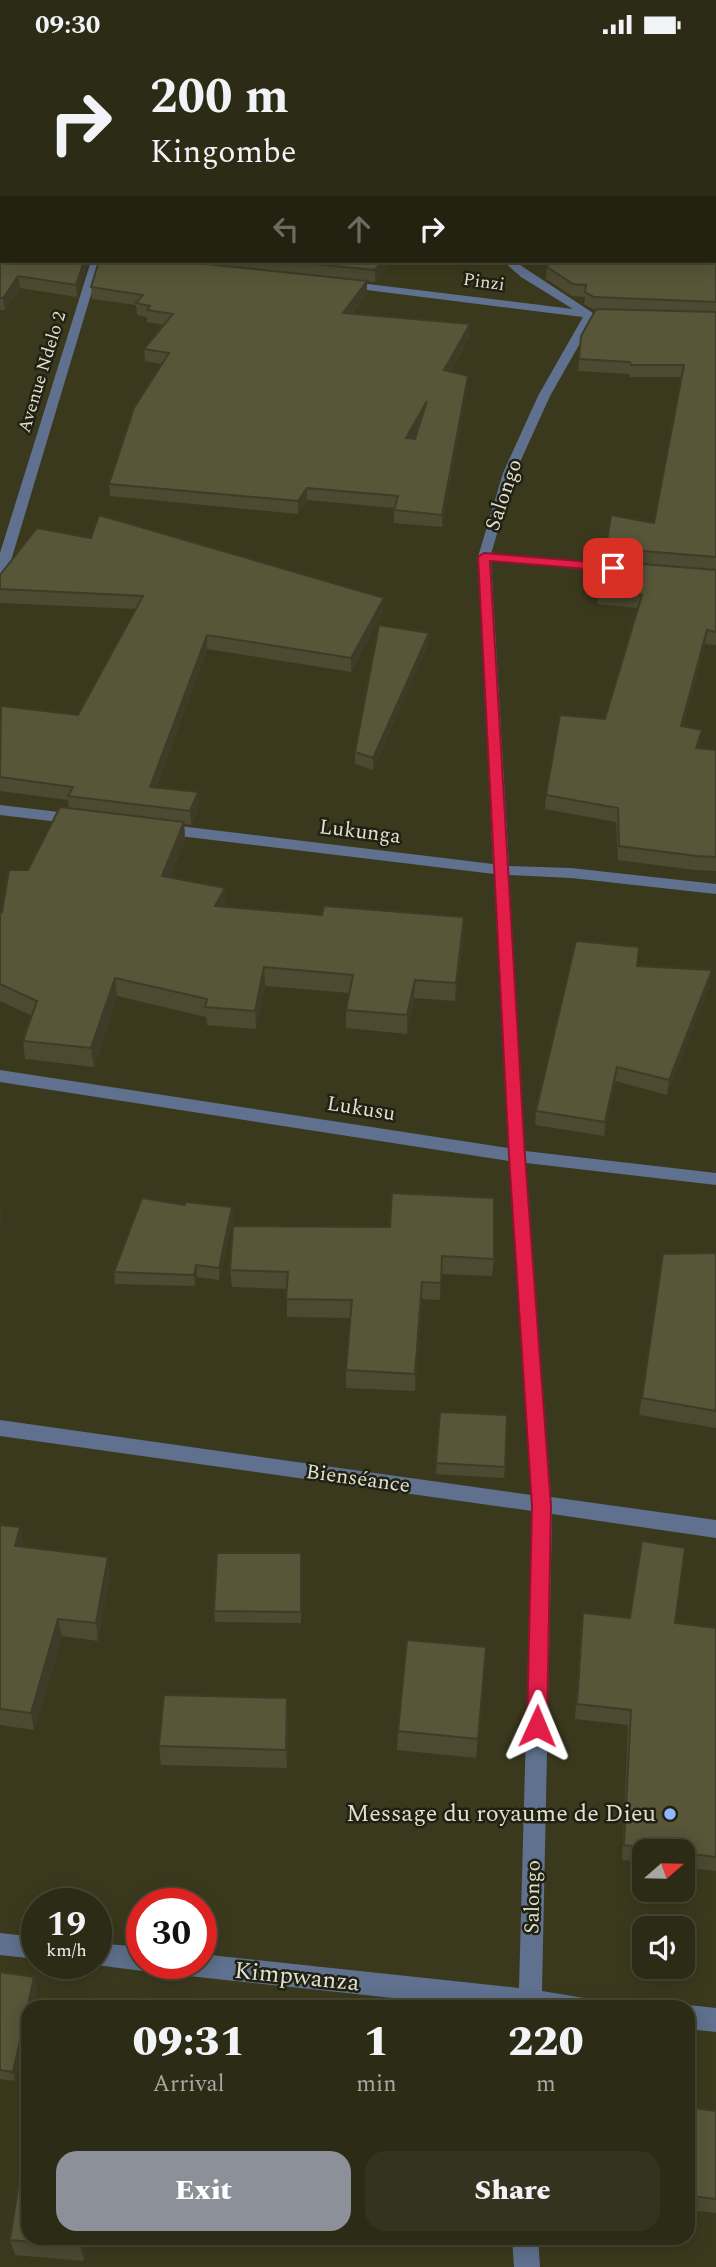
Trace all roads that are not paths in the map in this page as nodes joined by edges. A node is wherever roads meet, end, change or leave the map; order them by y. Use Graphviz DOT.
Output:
graph roads {
  1 [pos="95,263"];
  2 [pos="510,263"];
  3 [pos="335,283"];
  4 [pos="596,315"];
  5 [pos="484,557"];
  6 [pos="634,570"];
  7 [pos="0,574"];
  8 [pos="0,810"];
  9 [pos="95,821"];
  10 [pos="149,827"];
  11 [pos="501,870"];
  12 [pos="716,889"];
  13 [pos="0,1076"];
  14 [pos="517,1156"];
  15 [pos="716,1179"];
  16 [pos="0,1428"];
  17 [pos="541,1506"];
  18 [pos="716,1529"];
  19 [pos="0,1944"];
  20 [pos="21,1946"];
  21 [pos="217,1968"];
  22 [pos="488,2000"];
  23 [pos="530,2000"];
  24 [pos="695,2018"];
  25 [pos="716,2020"];
  26 [pos="525,2245"];
  27 [pos="527,2267"];
  1 -- 7 [label="street, Avenue Ndelo 2"];
  2 -- 4 [label="street"];
  3 -- 4 [label="street, Pinzi"];
  4 -- 5 [label="street, Salongo"];
  5 -- 6 [label="street"];
  5 -- 11 [label="street, Salongo"];
  8 -- 9 [label="street"];
  10 -- 11 [label="street, Lukunga"];
  11 -- 12 [label="street, Lukunga"];
  11 -- 14 [label="street, Salongo"];
  13 -- 14 [label="street, Lukusu"];
  14 -- 15 [label="street, Lukusu"];
  14 -- 17 [label="street, Salongo"];
  16 -- 17 [label="street, Bienséance"];
  17 -- 18 [label="street, Bienséance"];
  17 -- 23 [label="street, Salongo"];
  19 -- 20 [label="street"];
  21 -- 22 [label="street, Kimpwanza"];
  24 -- 25 [label="street"];
  26 -- 27 [label="street"];
}
